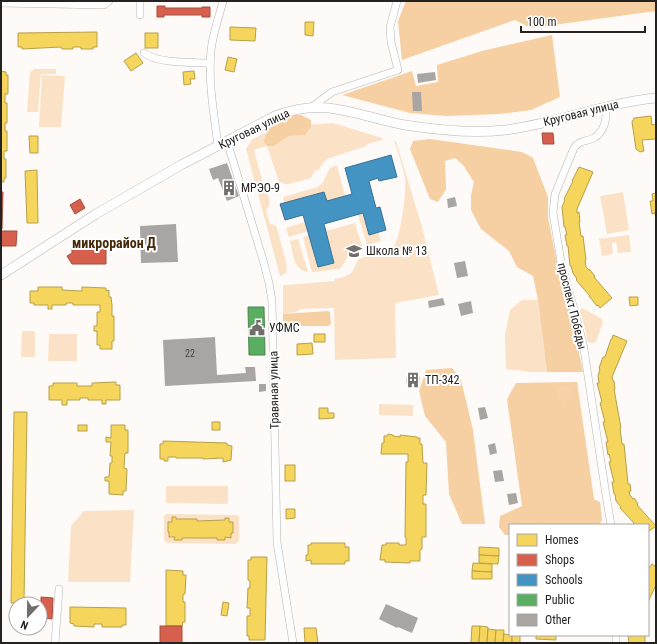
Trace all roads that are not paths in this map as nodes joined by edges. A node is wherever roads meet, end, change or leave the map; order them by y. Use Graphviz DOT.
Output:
graph roads {
  1 [pos="109,1"];
  2 [pos="140,1"];
  3 [pos="223,1"];
  4 [pos="397,1"];
  5 [pos="1,3"];
  6 [pos="140,15"];
  7 [pos="144,53"];
  8 [pos="210,63"];
  9 [pos="656,98"];
  10 [pos="312,107"];
  11 [pos="605,107"];
  12 [pos="227,141"];
  13 [pos="218,146"];
  14 [pos="1,275"];
  15 [pos="611,524"];
  16 [pos="59,589"];
  17 [pos="56,643"];
  18 [pos="292,643"];
  1 -- 5 [label="street"];
  2 -- 6 [label="street"];
  3 -- 8 [label="street"];
  4 -- 10 [label="street"];
  7 -- 8 [label="street"];
  8 -- 13 [label="street"];
  9 -- 11 [label="street, Круговая улица"];
  10 -- 11 [label="street, Круговая улица"];
  10 -- 12 [label="street, Круговая улица"];
  11 -- 15 [label="street, проспект Победы"];
  12 -- 13 [label="street, Круговая улица"];
  12 -- 18 [label="street, Травяная улица"];
  13 -- 14 [label="street, Круговая улица"];
  16 -- 17 [label="street"];
}
